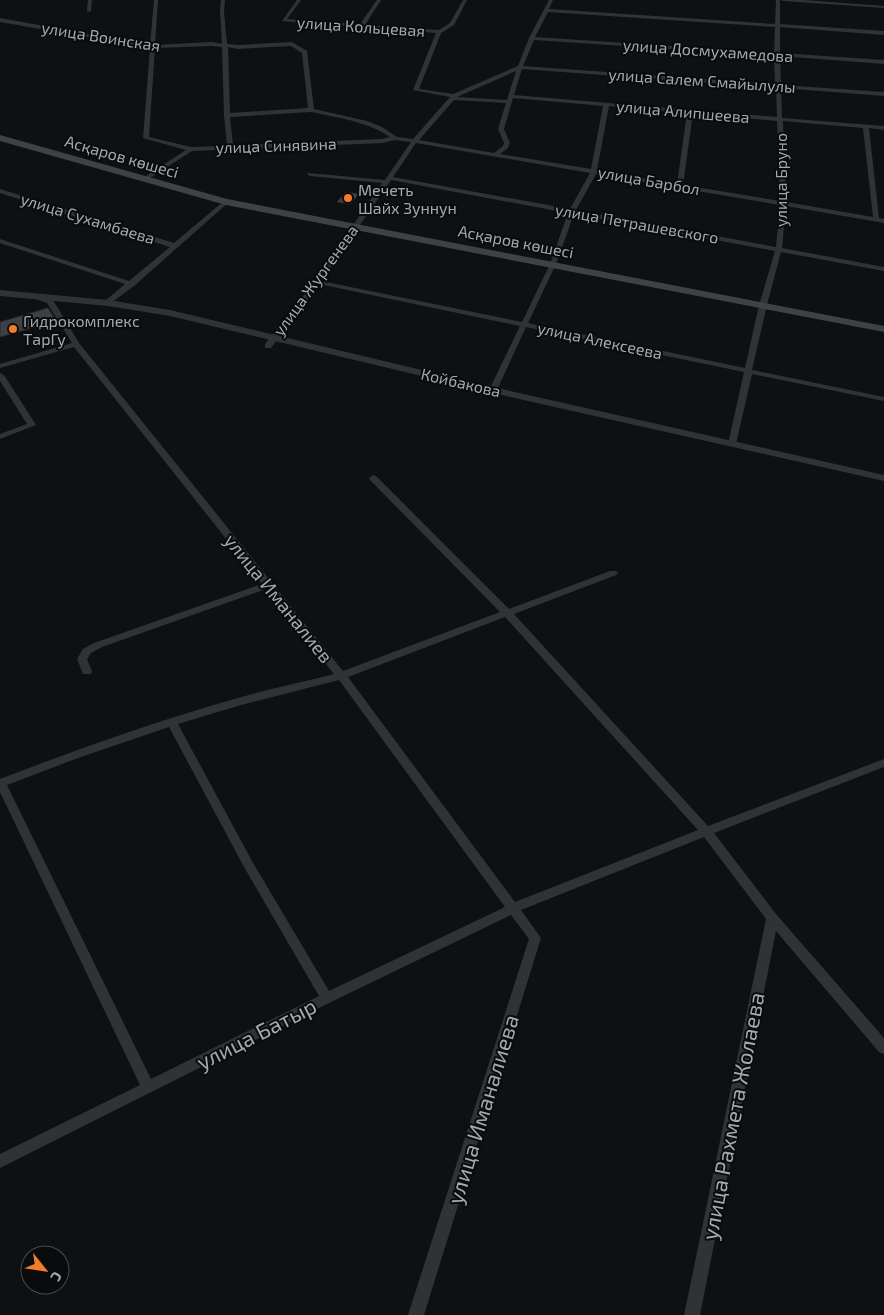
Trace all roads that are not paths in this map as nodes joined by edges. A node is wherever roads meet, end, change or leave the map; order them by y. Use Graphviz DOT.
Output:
graph roads {
  1 [pos="90,0"];
  2 [pos="156,0"];
  3 [pos="223,0"];
  4 [pos="299,0"];
  5 [pos="379,0"];
  6 [pos="465,0"];
  7 [pos="551,0"];
  8 [pos="778,0"];
  9 [pos="783,0"];
  10 [pos="884,7"];
  11 [pos="546,10"];
  12 [pos="89,11"];
  13 [pos="0,20"];
  14 [pos="362,25"];
  15 [pos="777,26"];
  16 [pos="438,32"];
  17 [pos="884,33"];
  18 [pos="532,38"];
  19 [pos="225,46"];
  20 [pos="153,47"];
  21 [pos="777,54"];
  22 [pos="884,62"];
  23 [pos="520,67"];
  24 [pos="779,85"];
  25 [pos="884,94"];
  26 [pos="453,97"];
  27 [pos="511,99"];
  28 [pos="606,105"];
  29 [pos="311,110"];
  30 [pos="690,112"];
  31 [pos="227,115"];
  32 [pos="779,120"];
  33 [pos="866,126"];
  34 [pos="884,128"];
  35 [pos="0,138"];
  36 [pos="395,138"];
  37 [pos="415,141"];
  38 [pos="230,148"];
  39 [pos="191,149"];
  40 [pos="496,154"];
  41 [pos="594,171"];
  42 [pos="310,174"];
  43 [pos="145,179"];
  44 [pos="388,180"];
  45 [pos="680,186"];
  46 [pos="0,191"];
  47 [pos="226,202"];
  48 [pos="783,202"];
  49 [pos="572,210"];
  50 [pos="876,219"];
  51 [pos="884,221"];
  52 [pos="354,226"];
  53 [pos="0,242"];
  54 [pos="175,246"];
  55 [pos="779,248"];
  56 [pos="553,264"];
  57 [pos="884,269"];
  58 [pos="316,282"];
  59 [pos="131,284"];
  60 [pos="0,293"];
  61 [pos="36,296"];
  62 [pos="108,303"];
  63 [pos="763,305"];
  64 [pos="524,324"];
  65 [pos="884,329"];
  66 [pos="270,342"];
  67 [pos="76,344"];
  68 [pos="0,366"];
  69 [pos="749,371"];
  70 [pos="0,375"];
  71 [pos="493,390"];
  72 [pos="884,399"];
  73 [pos="0,437"];
  74 [pos="732,444"];
  75 [pos="374,478"];
  76 [pos="884,478"];
  77 [pos="614,573"];
  78 [pos="268,585"];
  79 [pos="507,613"];
  80 [pos="87,671"];
  81 [pos="342,676"];
  82 [pos="172,722"];
  83 [pos="884,762"];
  84 [pos="1,783"];
  85 [pos="706,831"];
  86 [pos="514,908"];
  87 [pos="772,918"];
  88 [pos="327,998"];
  89 [pos="884,1048"];
  90 [pos="148,1088"];
  91 [pos="0,1162"];
  92 [pos="416,1315"];
  93 [pos="692,1315"];
  1 -- 12 [label="street"];
  2 -- 20 [label="street"];
  3 -- 19 [label="street"];
  4 -- 14 [label="street, улица Кольцевая"];
  5 -- 14 [label="street"];
  6 -- 16 [label="street, улица Кольцевая"];
  7 -- 11 [label="street"];
  8 -- 15 [label="street, улица Бруно"];
  9 -- 10 [label="street"];
  11 -- 15 [label="street"];
  11 -- 18 [label="street"];
  13 -- 20 [label="street, улица Воинская"];
  14 -- 16 [label="street, улица Кольцевая"];
  15 -- 17 [label="street"];
  15 -- 21 [label="street, улица Бруно"];
  16 -- 26 [label="street, улица Кольцевая"];
  18 -- 21 [label="street, улица Досмухамедова"];
  18 -- 23 [label="street"];
  19 -- 20 [label="street, улица Воинская"];
  19 -- 29 [label="street, улица Воинская"];
  19 -- 31 [label="street"];
  20 -- 39 [label="street"];
  21 -- 22 [label="street, улица Досмухамедова"];
  21 -- 24 [label="street, улица Бруно"];
  23 -- 24 [label="street, улица Салем Смайылулы"];
  23 -- 26 [label="street"];
  23 -- 27 [label="street"];
  24 -- 25 [label="street, улица Салем Смайылулы"];
  24 -- 32 [label="street, улица Бруно"];
  26 -- 27 [label="street, улица Алипшеева"];
  26 -- 37 [label="street, улица Жургенева"];
  27 -- 28 [label="street, улица Алипшеева"];
  27 -- 40 [label="street"];
  28 -- 30 [label="street, улица Алипшеева"];
  28 -- 41 [label="street"];
  29 -- 31 [label="street"];
  29 -- 36 [label="street"];
  30 -- 32 [label="street, улица Алипшеева"];
  30 -- 45 [label="street"];
  31 -- 38 [label="street"];
  32 -- 33 [label="street, улица Алипшеева"];
  32 -- 48 [label="street, улица Бруно"];
  33 -- 34 [label="street, улица Алипшеева"];
  33 -- 50 [label="street"];
  35 -- 43 [label="main road, Асқаров көшесі"];
  36 -- 37 [label="street, улица Синявина"];
  36 -- 38 [label="street, улица Синявина"];
  37 -- 40 [label="street, улица Барбол"];
  37 -- 44 [label="street, улица Жургенева"];
  38 -- 39 [label="street, улица Синявина"];
  39 -- 43 [label="street, улица Синявина"];
  40 -- 41 [label="street, улица Барбол"];
  41 -- 45 [label="street, улица Барбол"];
  41 -- 49 [label="street"];
  42 -- 44 [label="street, улица Петрашевского"];
  43 -- 47 [label="main road, Асқаров көшесі"];
  44 -- 49 [label="street, улица Петрашевского"];
  44 -- 52 [label="street, улица Жургенева"];
  45 -- 48 [label="street, улица Барбол"];
  46 -- 54 [label="street, улица Сухамбаева"];
  47 -- 52 [label="main road, Асқаров көшесі"];
  47 -- 54 [label="street"];
  48 -- 50 [label="street, улица Барбол"];
  48 -- 55 [label="street, улица Бруно"];
  49 -- 55 [label="street, улица Петрашевского"];
  49 -- 56 [label="street"];
  50 -- 51 [label="street, улица Барбол"];
  52 -- 56 [label="main road, Асқаров көшесі"];
  52 -- 58 [label="street, улица Жургенева"];
  53 -- 59 [label="street"];
  54 -- 59 [label="street"];
  55 -- 57 [label="street, улица Петрашевского"];
  55 -- 63 [label="street, улица Бруно"];
  56 -- 63 [label="main road, Асқаров көшесі"];
  56 -- 64 [label="street"];
  58 -- 64 [label="street, улица Алексеева"];
  58 -- 66 [label="street, улица Жургенева"];
  59 -- 62 [label="street"];
  60 -- 61 [label="street, Койбакова"];
  61 -- 62 [label="street, Койбакова"];
  61 -- 67 [label="street, улица Иманалиев"];
  62 -- 66 [label="street, Койбакова"];
  63 -- 65 [label="main road, Асқаров көшесі"];
  63 -- 69 [label="street, улица Бруно"];
  64 -- 69 [label="street, улица Алексеева"];
  64 -- 71 [label="street"];
  66 -- 71 [label="street, Койбакова"];
  67 -- 68 [label="street"];
  67 -- 78 [label="street, улица Иманалиев"];
  69 -- 72 [label="street, улица Алексеева"];
  69 -- 74 [label="street, улица Бруно"];
  70 -- 73 [label="street"];
  71 -- 74 [label="street, Койбакова"];
  74 -- 76 [label="street, Койбакова"];
  75 -- 79 [label="street"];
  77 -- 79 [label="street"];
  78 -- 80 [label="street"];
  78 -- 81 [label="street, улица Иманалиев"];
  79 -- 81 [label="street"];
  79 -- 85 [label="street"];
  81 -- 82 [label="street"];
  81 -- 86 [label="street, улица Иманалиев"];
  82 -- 84 [label="street"];
  82 -- 88 [label="street"];
  83 -- 85 [label="street, улица Батыр"];
  84 -- 90 [label="street"];
  85 -- 86 [label="street, улица Батыр"];
  85 -- 87 [label="street"];
  86 -- 88 [label="street, улица Батыр"];
  86 -- 92 [label="street, улица Иманалиева"];
  87 -- 89 [label="street"];
  87 -- 93 [label="street, улица Рахмета Жолаева"];
  88 -- 90 [label="street, улица Батыр"];
  90 -- 91 [label="street, улица Батыр"];
}
